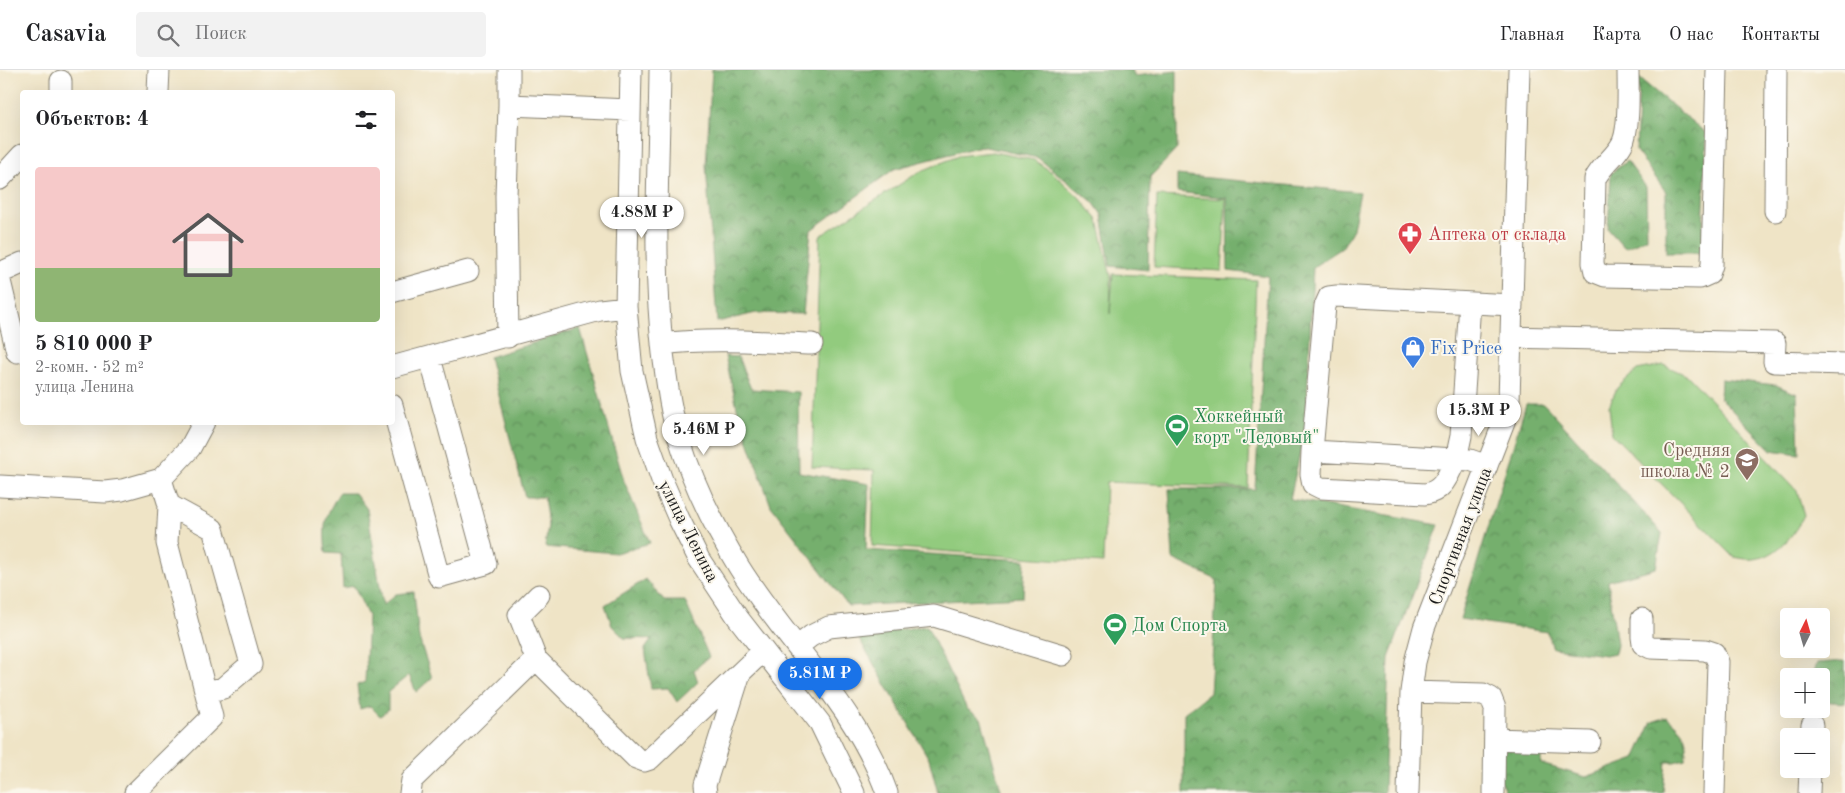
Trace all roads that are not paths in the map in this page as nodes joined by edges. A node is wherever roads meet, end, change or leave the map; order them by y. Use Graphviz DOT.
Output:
graph roads {
  1 [pos="159,70"];
  2 [pos="510,70"];
  3 [pos="631,70"];
  4 [pos="660,70"];
  5 [pos="1519,70"];
  6 [pos="1628,70"];
  7 [pos="1717,70"];
  8 [pos="1776,70"];
  9 [pos="158,90"];
  10 [pos="509,105"];
  11 [pos="630,110"];
  12 [pos="20,157"];
  13 [pos="0,179"];
  14 [pos="1775,211"];
  15 [pos="627,220"];
  16 [pos="658,221"];
  17 [pos="20,264"];
  18 [pos="468,272"];
  19 [pos="0,273"];
  20 [pos="0,281"];
  21 [pos="395,291"];
  22 [pos="1470,303"];
  23 [pos="1512,305"];
  24 [pos="626,307"];
  25 [pos="4,312"];
  26 [pos="508,337"];
  27 [pos="1511,337"];
  28 [pos="662,344"];
  29 [pos="812,344"];
  30 [pos="20,351"];
  31 [pos="430,358"];
  32 [pos="1845,364"];
  33 [pos="395,366"];
  34 [pos="395,416"];
  35 [pos="202,425"];
  36 [pos="1312,451"];
  37 [pos="1456,459"];
  38 [pos="1487,466"];
  39 [pos="161,479"];
  40 [pos="0,486"];
  41 [pos="169,505"];
  42 [pos="539,595"];
  43 [pos="1642,619"];
  44 [pos="797,647"];
  45 [pos="763,651"];
  46 [pos="1064,655"];
  47 [pos="536,659"];
  48 [pos="741,670"];
  49 [pos="206,692"];
  50 [pos="1411,692"];
  51 [pos="842,706"];
  52 [pos="820,723"];
  53 [pos="1495,740"];
  54 [pos="1590,742"];
  55 [pos="1810,778"];
  56 [pos="135,793"];
  57 [pos="410,793"];
  58 [pos="706,793"];
  59 [pos="854,793"];
  60 [pos="887,793"];
  61 [pos="1408,793"];
  62 [pos="1494,793"];
  63 [pos="1714,793"];
  64 [pos="1809,793"];
  1 -- 9 [label="street"];
  2 -- 10 [label="street"];
  3 -- 11 [label="street, улица Ленина"];
  4 -- 16 [label="street, улица Ленина"];
  5 -- 23 [label="street, Спортивная улица"];
  6 -- 7 [label="street"];
  8 -- 14 [label="street"];
  10 -- 11 [label="street"];
  10 -- 26 [label="street"];
  11 -- 15 [label="street, улица Ленина"];
  12 -- 13 [label="street"];
  15 -- 16 [label="street"];
  15 -- 24 [label="street, улица Ленина"];
  16 -- 28 [label="street, улица Ленина"];
  17 -- 19 [label="street"];
  18 -- 21 [label="street"];
  20 -- 25 [label="street"];
  22 -- 23 [label="street"];
  22 -- 36 [label="street"];
  22 -- 37 [label="street"];
  23 -- 27 [label="street, Спортивная улица"];
  24 -- 26 [label="street"];
  24 -- 45 [label="street, улица Ленина"];
  25 -- 30 [label="street"];
  26 -- 31 [label="street"];
  27 -- 32 [label="street"];
  27 -- 38 [label="street, Спортивная улица"];
  28 -- 29 [label="street"];
  28 -- 44 [label="street, улица Ленина"];
  31 -- 33 [label="street"];
  31 -- 34 [label="street"];
  35 -- 39 [label="street"];
  36 -- 37 [label="street"];
  36 -- 37 [label="street"];
  37 -- 38 [label="street"];
  38 -- 50 [label="street, Спортивная улица"];
  39 -- 40 [label="street"];
  39 -- 41 [label="street"];
  41 -- 49 [label="street"];
  41 -- 49 [label="street"];
  42 -- 47 [label="street"];
  43 -- 63 [label="street"];
  44 -- 46 [label="street"];
  44 -- 51 [label="street, улица Ленина"];
  45 -- 48 [label="street"];
  45 -- 52 [label="street, улица Ленина"];
  47 -- 48 [label="street"];
  47 -- 57 [label="street"];
  48 -- 58 [label="street"];
  49 -- 56 [label="street"];
  50 -- 53 [label="street"];
  50 -- 61 [label="street, Спортивная улица"];
  51 -- 52 [label="street"];
  51 -- 60 [label="street, улица Ленина"];
  52 -- 59 [label="street, улица Ленина"];
  53 -- 54 [label="street"];
  53 -- 62 [label="street"];
  55 -- 64 [label="street"];
}
